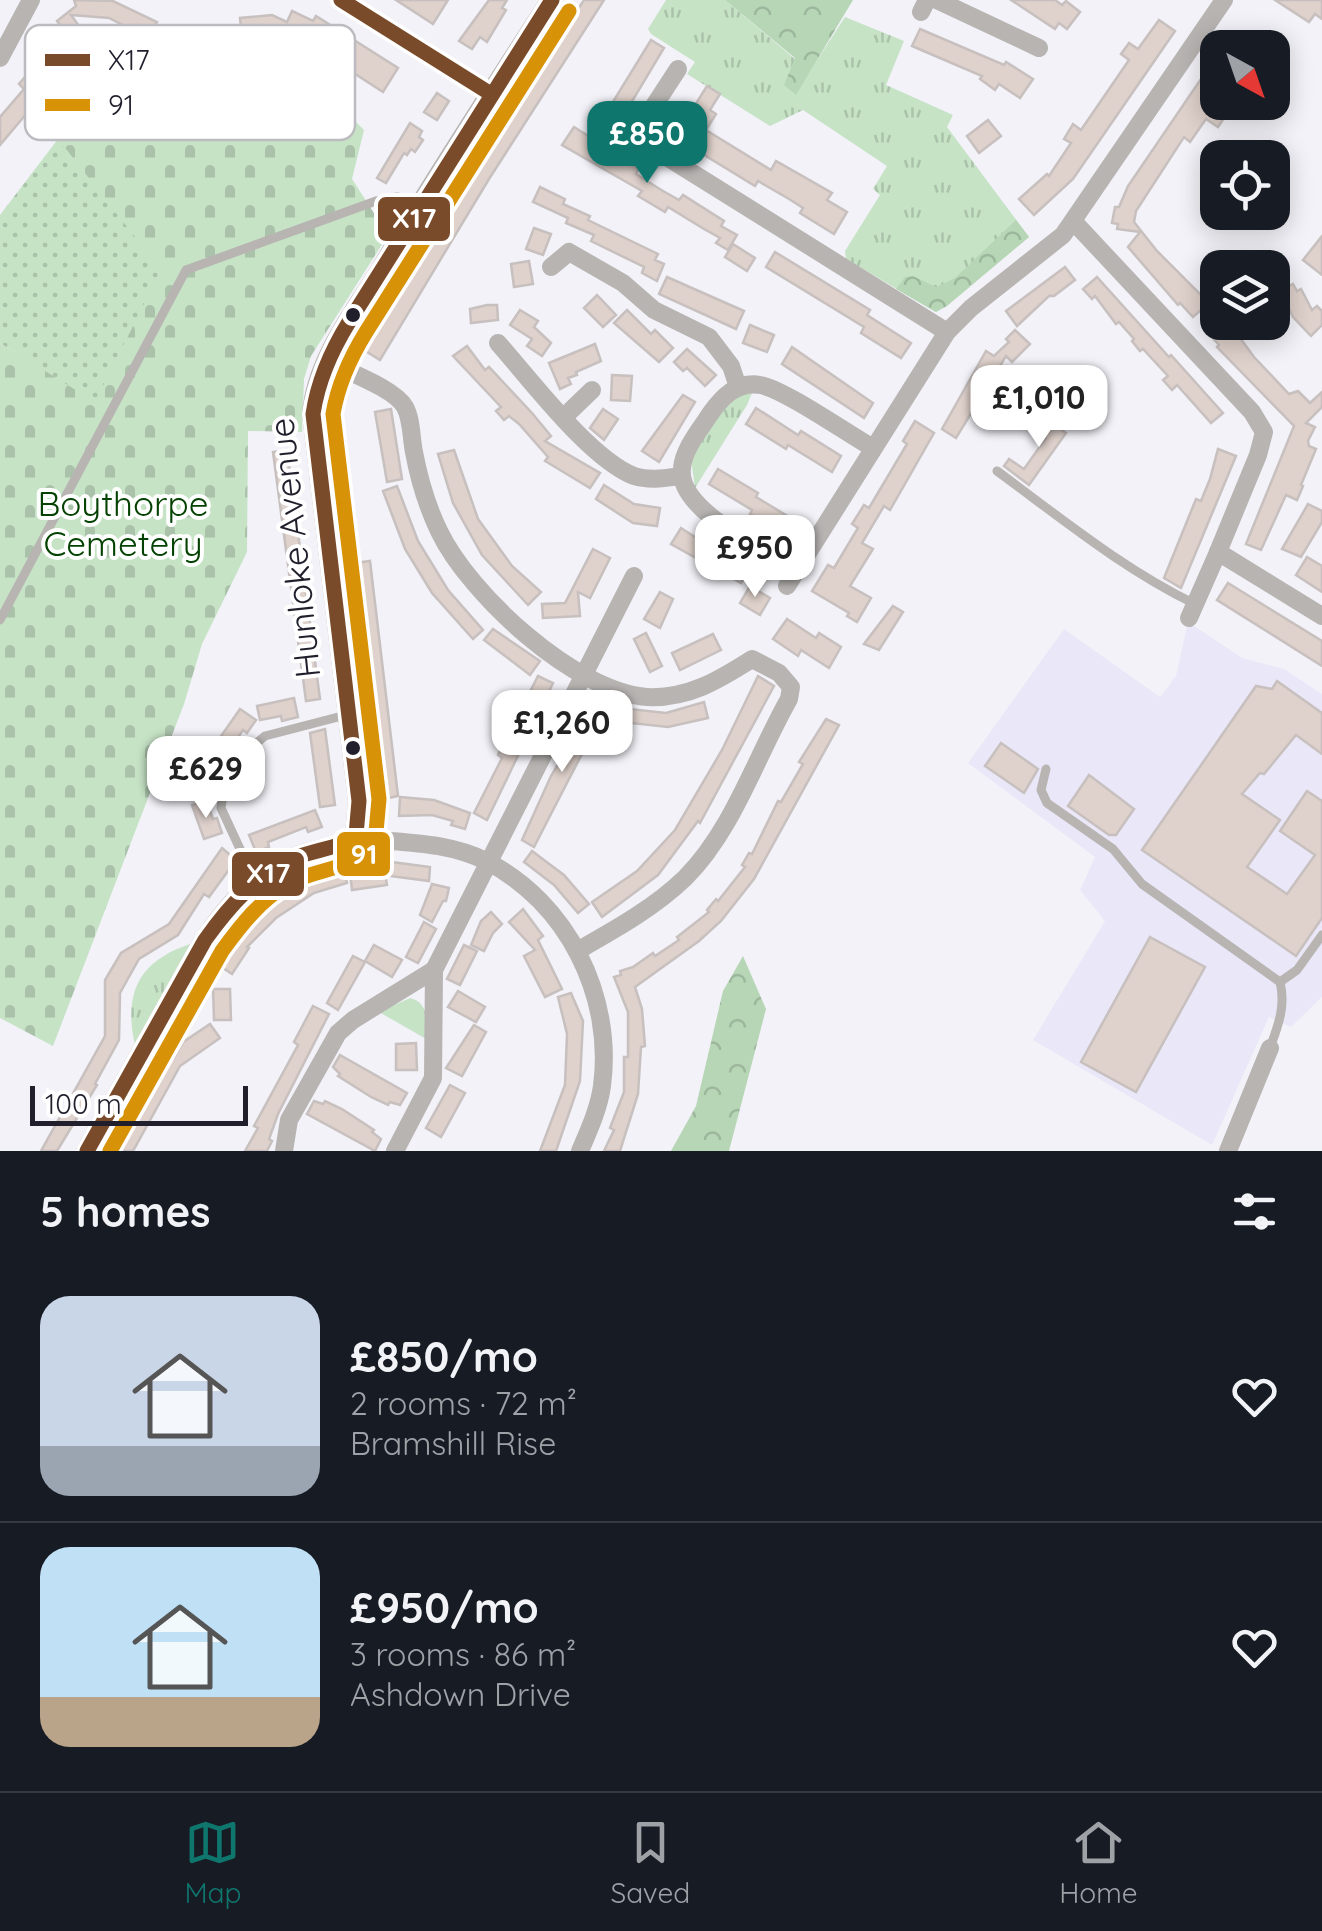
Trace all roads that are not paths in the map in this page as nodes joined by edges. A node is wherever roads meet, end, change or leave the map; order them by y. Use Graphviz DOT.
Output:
graph roads {
  1 [pos="31,0"];
  2 [pos="341,0"];
  3 [pos="552,0"];
  4 [pos="1224,0"];
  5 [pos="933,2"];
  6 [pos="1039,48"];
  7 [pos="0,58"];
  8 [pos="678,68"];
  9 [pos="491,94"];
  10 [pos="606,119"];
  11 [pos="634,135"];
  12 [pos="422,203"];
  13 [pos="1073,220"];
  14 [pos="550,267"];
  15 [pos="947,332"];
  16 [pos="498,343"];
  17 [pos="327,361"];
  18 [pos="738,387"];
  19 [pos="592,390"];
  20 [pos="564,417"];
  21 [pos="872,448"];
  22 [pos="997,471"];
  23 [pos="682,476"];
  24 [pos="1218,552"];
  25 [pos="634,576"];
  26 [pos="1192,611"];
  27 [pos="1322,616"];
  28 [pos="0,620"];
  29 [pos="584,674"];
  30 [pos="349,714"];
  31 [pos="1046,770"];
  32 [pos="356,834"];
  33 [pos="486,862"];
  34 [pos="255,881"];
  35 [pos="1322,935"];
  36 [pos="577,951"];
  37 [pos="434,970"];
  38 [pos="1280,982"];
  39 [pos="402,992"];
  40 [pos="434,1018"];
  41 [pos="1270,1048"];
  42 [pos="87,1151"];
  43 [pos="284,1151"];
  44 [pos="394,1151"];
  45 [pos="580,1151"];
  46 [pos="1228,1151"];
  1 -- 7 [label="street"];
  2 -- 9 [label="street"];
  3 -- 9 [label="street, Hunloke Avenue"];
  4 -- 13 [label="street"];
  5 -- 6 [label="street"];
  8 -- 11 [label="street"];
  9 -- 12 [label="street, Hunloke Avenue"];
  10 -- 11 [label="street"];
  11 -- 15 [label="street"];
  12 -- 17 [label="street, Hunloke Avenue"];
  12 -- 28 [label="lane"];
  13 -- 15 [label="street"];
  13 -- 24 [label="street"];
  14 -- 18 [label="street"];
  15 -- 21 [label="street"];
  16 -- 20 [label="street"];
  17 -- 29 [label="street"];
  17 -- 30 [label="street, Hunloke Avenue"];
  18 -- 21 [label="street"];
  18 -- 23 [label="street"];
  19 -- 20 [label="street"];
  20 -- 23 [label="street"];
  21 -- 23 [label="street"];
  22 -- 26 [label="lane"];
  24 -- 26 [label="street"];
  24 -- 27 [label="street"];
  25 -- 29 [label="street"];
  29 -- 33 [label="street"];
  29 -- 36 [label="street"];
  30 -- 32 [label="street, Hunloke Avenue"];
  30 -- 34 [label="lane"];
  31 -- 38 [label="lane"];
  32 -- 33 [label="street"];
  32 -- 34 [label="street"];
  33 -- 36 [label="street"];
  33 -- 37 [label="street"];
  34 -- 42 [label="street"];
  35 -- 38 [label="lane"];
  36 -- 45 [label="street"];
  37 -- 39 [label="street"];
  37 -- 40 [label="street"];
  38 -- 41 [label="lane"];
  39 -- 40 [label="street"];
  39 -- 43 [label="street"];
  40 -- 44 [label="street"];
  41 -- 46 [label="street"];
}
